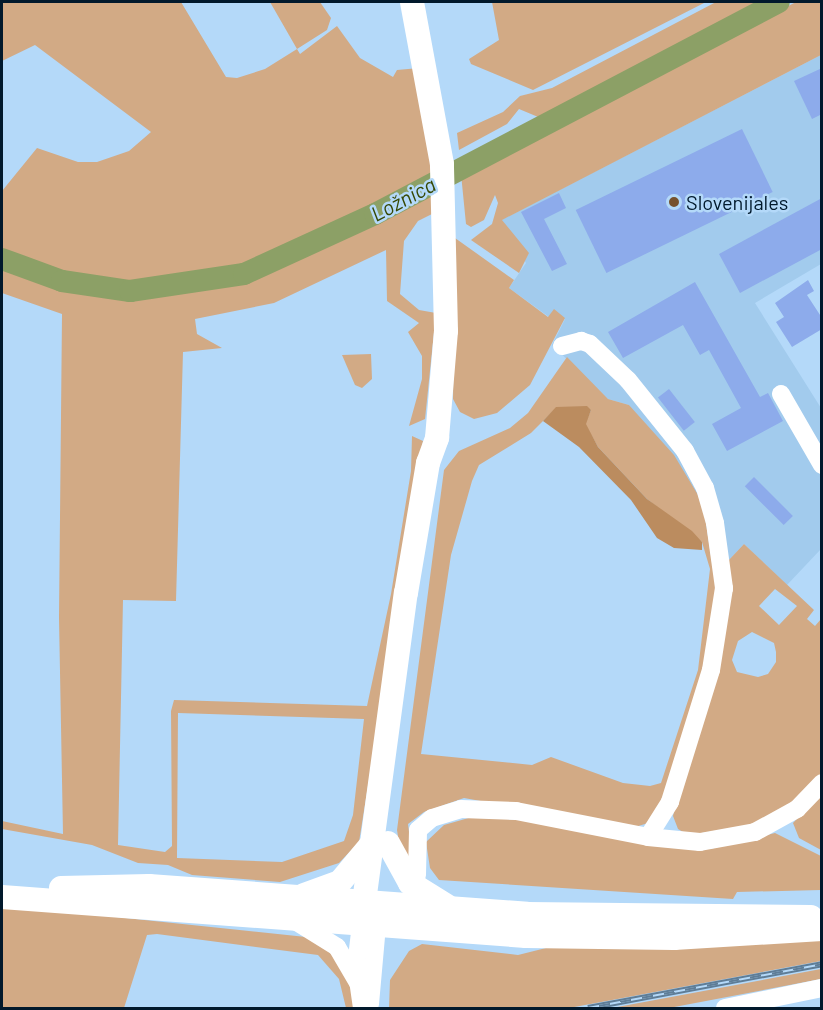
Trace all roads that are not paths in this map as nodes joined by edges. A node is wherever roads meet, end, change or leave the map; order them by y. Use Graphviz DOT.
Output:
graph roads {
  1 [pos="412,2"];
  2 [pos="562,346"];
  3 [pos="781,394"];
  4 [pos="822,465"];
  5 [pos="822,783"];
  6 [pos="648,837"];
  7 [pos="380,842"];
  8 [pos="417,875"];
  9 [pos="2,888"];
  10 [pos="2,897"];
  11 [pos="291,908"];
  12 [pos="454,909"];
  13 [pos="370,915"];
  14 [pos="822,917"];
  15 [pos="822,929"];
  16 [pos="358,982"];
  17 [pos="822,988"];
  18 [pos="362,1008"];
  19 [pos="370,1008"];
  20 [pos="725,1008"];
  1 -- 7 [label="main road"];
  2 -- 6 [label="street"];
  3 -- 4 [label="street"];
  5 -- 6 [label="street"];
  6 -- 8 [label="street"];
  7 -- 11 [label="main road"];
  7 -- 12 [label="main road"];
  7 -- 13 [label="main road"];
  9 -- 11 [label="main road"];
  10 -- 11 [label="main road"];
  11 -- 13 [label="main road"];
  11 -- 16 [label="street"];
  12 -- 13 [label="main road"];
  12 -- 14 [label="main road"];
  13 -- 15 [label="main road"];
  13 -- 16 [label="street"];
  13 -- 19 [label="street"];
  16 -- 18 [label="street"];
  17 -- 20 [label="street"];
}
